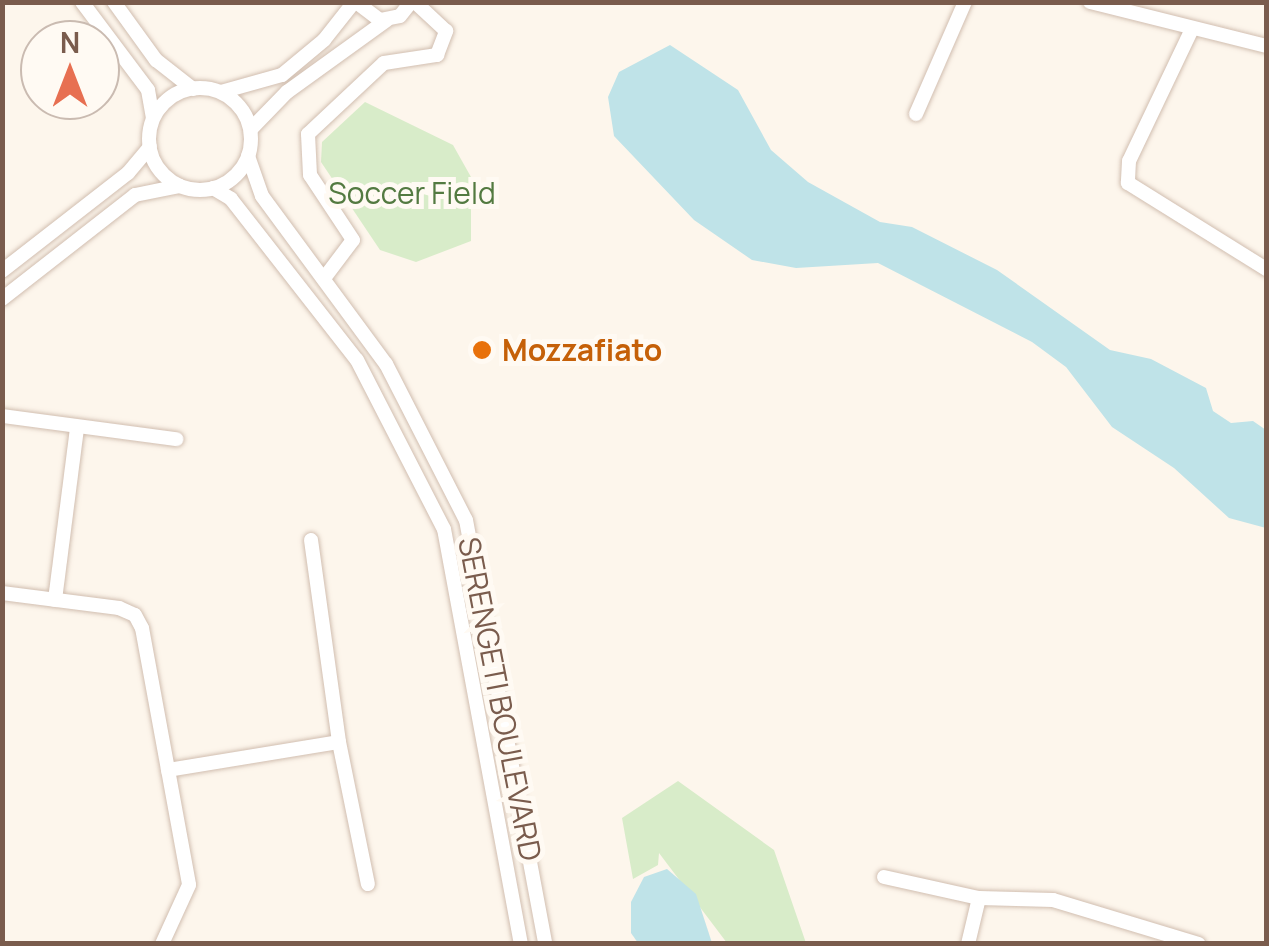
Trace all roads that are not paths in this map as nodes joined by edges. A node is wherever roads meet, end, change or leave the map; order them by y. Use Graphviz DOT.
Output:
graph roads {
  1 [pos="82,2"];
  2 [pos="114,2"];
  3 [pos="355,2"];
  4 [pos="413,2"];
  5 [pos="965,2"];
  6 [pos="1090,2"];
  7 [pos="388,20"];
  8 [pos="1192,28"];
  9 [pos="1266,46"];
  10 [pos="194,89"];
  11 [pos="222,92"];
  12 [pos="916,114"];
  13 [pos="153,119"];
  14 [pos="251,129"];
  15 [pos="150,147"];
  16 [pos="248,156"];
  17 [pos="181,186"];
  18 [pos="213,188"];
  19 [pos="19,258"];
  20 [pos="1266,269"];
  21 [pos="2,271"];
  22 [pos="32,275"];
  23 [pos="325,277"];
  24 [pos="2,300"];
  25 [pos="2,416"];
  26 [pos="77,429"];
  27 [pos="176,439"];
  28 [pos="311,540"];
  29 [pos="2,593"];
  30 [pos="55,600"];
  31 [pos="338,742"];
  32 [pos="168,770"];
  33 [pos="884,877"];
  34 [pos="368,884"];
  35 [pos="978,898"];
  36 [pos="162,944"];
  37 [pos="521,944"];
  38 [pos="544,944"];
  39 [pos="968,944"];
  40 [pos="1199,944"];
  1 -- 13 [label="street"];
  2 -- 10 [label="street"];
  3 -- 7 [label="street"];
  3 -- 11 [label="street"];
  4 -- 7 [label="street"];
  4 -- 23 [label="street"];
  5 -- 12 [label="street"];
  6 -- 8 [label="street"];
  7 -- 14 [label="street"];
  8 -- 9 [label="street"];
  8 -- 20 [label="street"];
  10 -- 11 [label="street"];
  10 -- 13 [label="street"];
  11 -- 14 [label="street"];
  13 -- 15 [label="street"];
  14 -- 16 [label="street"];
  15 -- 17 [label="street"];
  15 -- 19 [label="street"];
  16 -- 18 [label="street"];
  16 -- 23 [label="street, SERENGETI BOULEVARD"];
  17 -- 18 [label="street"];
  17 -- 22 [label="street"];
  18 -- 37 [label="street, SERENGETI BOULEVARD"];
  19 -- 21 [label="street"];
  19 -- 22 [label="street"];
  22 -- 24 [label="street"];
  23 -- 38 [label="street, SERENGETI BOULEVARD"];
  25 -- 26 [label="street"];
  26 -- 27 [label="street"];
  26 -- 30 [label="street"];
  28 -- 31 [label="street"];
  29 -- 30 [label="street"];
  30 -- 32 [label="street"];
  31 -- 32 [label="street"];
  31 -- 34 [label="street"];
  32 -- 36 [label="street"];
  33 -- 35 [label="street"];
  35 -- 39 [label="street"];
  35 -- 40 [label="street"];
}
